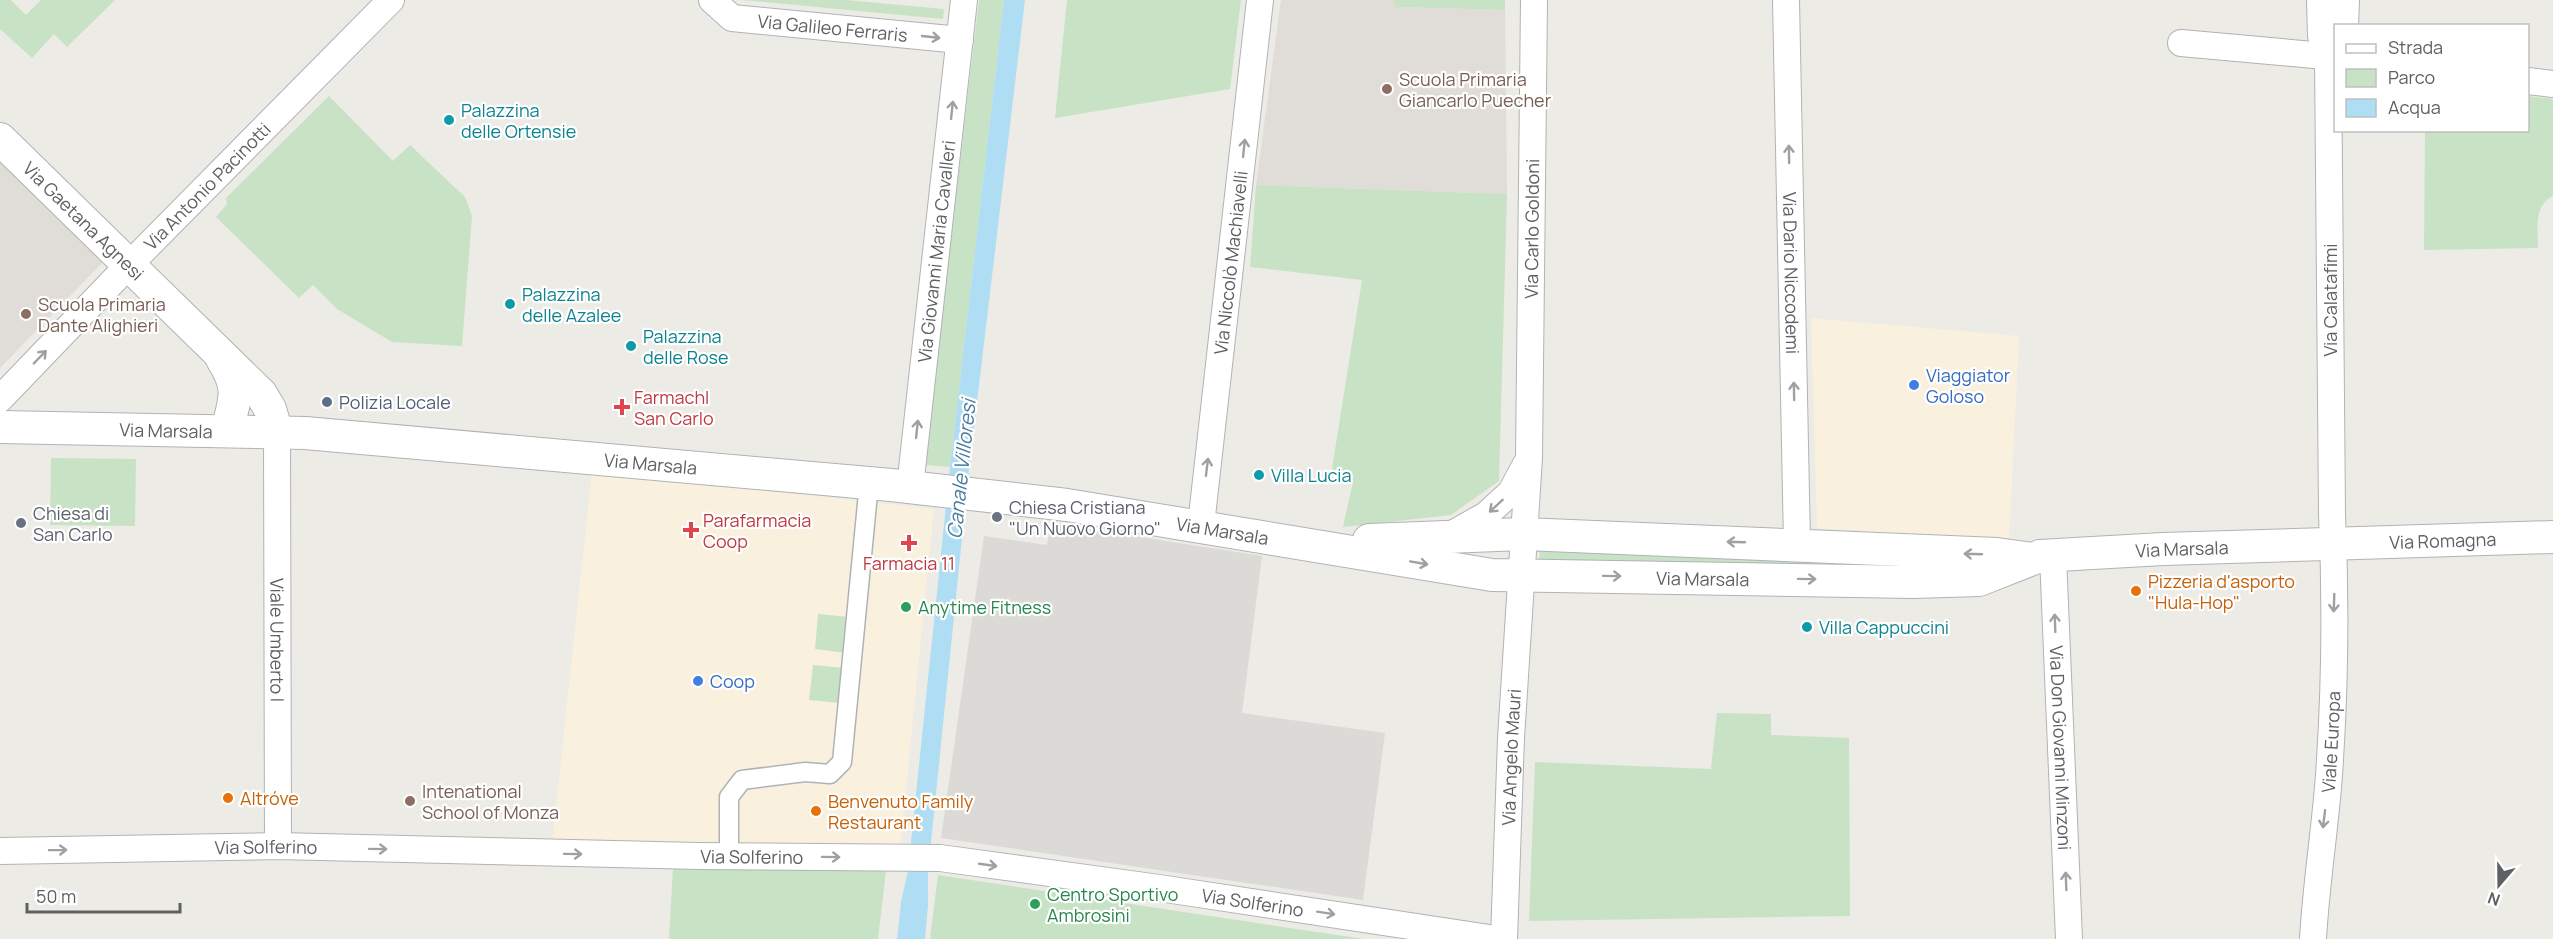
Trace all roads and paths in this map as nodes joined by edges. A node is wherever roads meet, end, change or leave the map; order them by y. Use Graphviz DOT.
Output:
graph roads {
  1 [pos="391,0"];
  2 [pos="712,0"];
  3 [pos="1260,0"];
  4 [pos="1534,0"];
  5 [pos="1786,0"];
  6 [pos="2320,0"];
  7 [pos="2346,0"];
  8 [pos="962,18"];
  9 [pos="2345,24"];
  10 [pos="2181,43"];
  11 [pos="2333,53"];
  12 [pos="2529,81"];
  13 [pos="2553,84"];
  14 [pos="0,139"];
  15 [pos="129,265"];
  16 [pos="218,354"];
  17 [pos="0,399"];
  18 [pos="0,427"];
  19 [pos="227,431"];
  20 [pos="277,433"];
  21 [pos="1529,458"];
  22 [pos="869,483"];
  23 [pos="910,487"];
  24 [pos="1201,525"];
  25 [pos="1523,534"];
  26 [pos="2553,537"];
  27 [pos="1446,538"];
  28 [pos="1299,542"];
  29 [pos="1797,544"];
  30 [pos="2333,545"];
  31 [pos="2042,557"];
  32 [pos="1521,575"];
  33 [pos="278,846"];
  34 [pos="0,851"];
  35 [pos="729,856"];
  36 [pos="1496,939"];
  37 [pos="1504,939"];
  38 [pos="2069,939"];
  39 [pos="2313,939"];
  1 -- 15 [label="street, Via Antonio Pacinotti"];
  2 -- 8 [label="street, Via Galileo Ferraris, one-way"];
  24 -- 3 [label="street, Via Niccolò Machiavelli, one-way"];
  4 -- 21 [label="street, Via Carlo Goldoni"];
  29 -- 5 [label="street, Via Dario Niccodemi, one-way"];
  6 -- 11 [label="street, Via Calatafimi"];
  7 -- 9 [label="street"];
  23 -- 8 [label="street, Via Giovanni Maria Cavalleri, one-way"];
  10 -- 11 [label="street"];
  11 -- 30 [label="street, Via Calatafimi"];
  12 -- 13 [label="street"];
  14 -- 15 [label="street, Via Gaetana Agnesi"];
  15 -- 16 [label="street, Via Gaetana Agnesi"];
  17 -- 15 [label="street, Via Antonio Pacinotti, one-way"];
  16 -- 19 [label="street, Via Gaetana Agnesi"];
  16 -- 20 [label="street, Via Gaetana Agnesi"];
  18 -- 19 [label="street, Via Marsala"];
  19 -- 20 [label="street, Via Marsala"];
  20 -- 22 [label="street, Via Marsala"];
  20 -- 33 [label="street, Viale Umberto I"];
  21 -- 25 [label="street, Via Carlo Goldoni"];
  21 -- 27 [label="street, Via Carlo Goldoni, one-way"];
  22 -- 23 [label="street, Via Marsala"];
  22 -- 35 [label="street"];
  23 -- 24 [label="street, Via Marsala"];
  24 -- 28 [label="street, Via Marsala"];
  25 -- 27 [label="street, Via Marsala"];
  29 -- 25 [label="street, Via Marsala, one-way"];
  25 -- 32 [label="street, Via Carlo Goldoni"];
  26 -- 30 [label="street, Via Romagna"];
  27 -- 28 [label="street, Via Marsala"];
  28 -- 32 [label="street, Via Marsala, one-way"];
  31 -- 29 [label="street, Via Marsala, one-way"];
  30 -- 31 [label="street, Via Marsala"];
  30 -- 39 [label="street, Viale Europa, one-way"];
  32 -- 31 [label="street, Via Marsala, one-way"];
  38 -- 31 [label="street, Via Don Giovanni Minzoni, one-way"];
  32 -- 37 [label="street, Via Angelo Mauri"];
  34 -- 33 [label="street, Via Solferino, one-way"];
  33 -- 35 [label="street, Via Solferino, one-way"];
  35 -- 36 [label="street, Via Solferino, one-way"];
}
